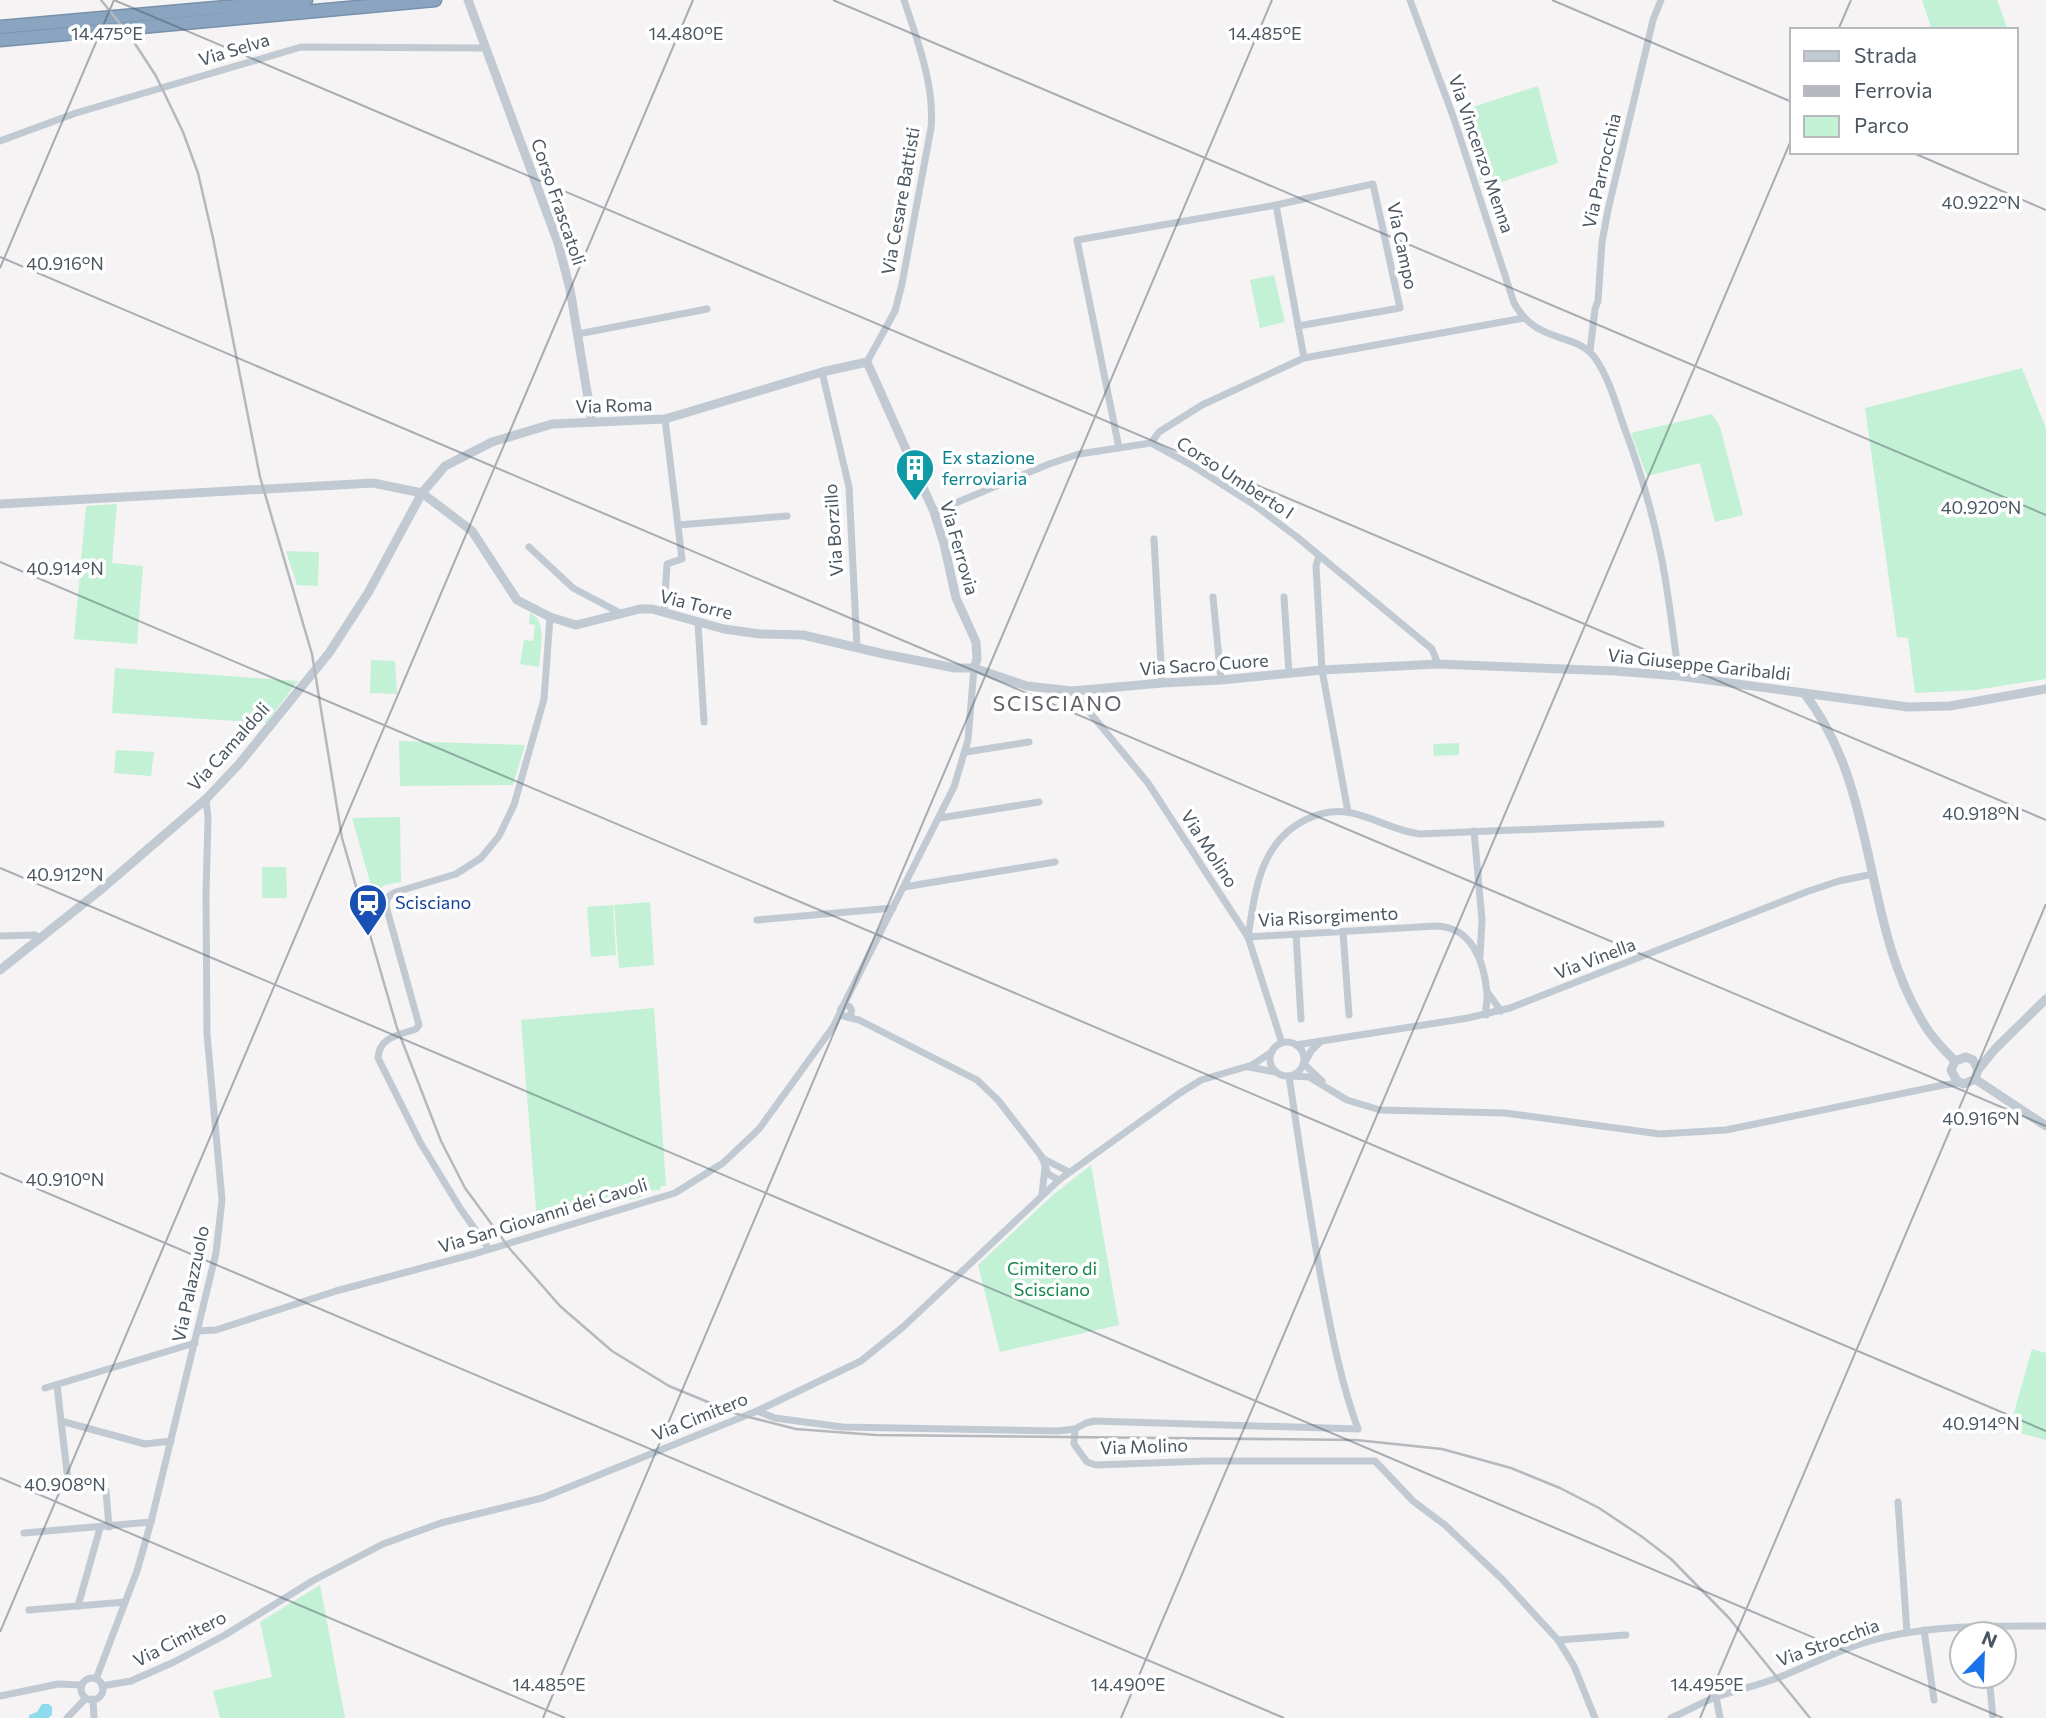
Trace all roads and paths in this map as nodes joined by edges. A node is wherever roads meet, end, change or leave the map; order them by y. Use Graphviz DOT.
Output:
graph roads {
  1 [pos="306,0"];
  2 [pos="435,0"];
  3 [pos="904,0"];
  4 [pos="1410,0"];
  5 [pos="1661,0"];
  6 [pos="469,4"];
  7 [pos="0,27"];
  8 [pos="0,40"];
  9 [pos="485,48"];
  10 [pos="0,141"];
  11 [pos="1276,205"];
  12 [pos="707,309"];
  13 [pos="1524,318"];
  14 [pos="1298,326"];
  15 [pos="578,334"];
  16 [pos="1590,351"];
  17 [pos="1304,358"];
  18 [pos="867,362"];
  19 [pos="821,372"];
  20 [pos="665,419"];
  21 [pos="592,422"];
  22 [pos="1151,443"];
  23 [pos="1119,448"];
  24 [pos="422,493"];
  25 [pos="0,504"];
  26 [pos="934,512"];
  27 [pos="787,516"];
  28 [pos="678,525"];
  29 [pos="1154,539"];
  30 [pos="529,547"];
  31 [pos="1319,556"];
  32 [pos="1213,597"];
  33 [pos="1284,597"];
  34 [pos="664,611"];
  35 [pos="622,614"];
  36 [pos="550,617"];
  37 [pos="698,623"];
  38 [pos="857,647"];
  39 [pos="1438,664"];
  40 [pos="974,668"];
  41 [pos="1322,670"];
  42 [pos="1289,674"];
  43 [pos="1679,676"];
  44 [pos="1221,680"];
  45 [pos="1162,682"];
  46 [pos="2046,689"];
  47 [pos="1072,691"];
  48 [pos="1804,693"];
  49 [pos="704,722"];
  50 [pos="1029,742"];
  51 [pos="966,752"];
  52 [pos="206,799"];
  53 [pos="1039,802"];
  54 [pos="1348,812"];
  55 [pos="940,818"];
  56 [pos="1661,824"];
  57 [pos="1474,831"];
  58 [pos="1055,862"];
  59 [pos="1873,874"];
  60 [pos="904,887"];
  61 [pos="893,908"];
  62 [pos="757,919"];
  63 [pos="1343,932"];
  64 [pos="1296,934"];
  65 [pos="0,936"];
  66 [pos="1248,937"];
  67 [pos="40,939"];
  68 [pos="1480,957"];
  69 [pos="0,970"];
  70 [pos="1487,992"];
  71 [pos="2046,999"];
  72 [pos="1501,1011"];
  73 [pos="846,1012"];
  74 [pos="1486,1014"];
  75 [pos="1349,1015"];
  76 [pos="1301,1019"];
  77 [pos="1320,1043"];
  78 [pos="1282,1044"];
  79 [pos="1296,1045"];
  80 [pos="1995,1049"];
  81 [pos="1272,1052"];
  82 [pos="1966,1057"];
  83 [pos="1304,1064"];
  84 [pos="1953,1066"];
  85 [pos="1245,1068"];
  86 [pos="1276,1072"];
  87 [pos="1976,1074"];
  88 [pos="1291,1076"];
  89 [pos="1960,1083"];
  90 [pos="1933,1087"];
  91 [pos="1332,1090"];
  92 [pos="2046,1126"];
  93 [pos="1042,1157"];
  94 [pos="1045,1167"];
  95 [pos="1069,1172"];
  96 [pos="1059,1180"];
  97 [pos="1041,1198"];
  98 [pos="489,1250"];
  99 [pos="198,1331"];
  100 [pos="195,1343"];
  101 [pos="57,1385"];
  102 [pos="45,1388"];
  103 [pos="757,1411"];
  104 [pos="61,1421"];
  105 [pos="1075,1429"];
  106 [pos="171,1441"];
  107 [pos="69,1488"];
  108 [pos="106,1491"];
  109 [pos="1898,1502"];
  110 [pos="151,1522"];
  111 [pos="109,1527"];
  112 [pos="100,1528"];
  113 [pos="24,1533"];
  114 [pos="125,1602"];
  115 [pos="78,1606"];
  116 [pos="29,1610"];
  117 [pos="2046,1626"];
  118 [pos="2018,1628"];
  119 [pos="1924,1630"];
  120 [pos="1948,1630"];
  121 [pos="1907,1633"];
  122 [pos="1626,1634"];
  123 [pos="1558,1640"];
  124 [pos="96,1679"];
  125 [pos="82,1685"];
  126 [pos="102,1686"];
  127 [pos="1990,1690"];
  128 [pos="0,1696"];
  129 [pos="1716,1697"];
  130 [pos="90,1699"];
  131 [pos="1934,1700"];
  132 [pos="1694,1714"];
  133 [pos="67,1718"];
  134 [pos="94,1718"];
  135 [pos="1595,1718"];
  136 [pos="1671,1718"];
  137 [pos="1720,1718"];
  138 [pos="1993,1718"];
  1 -- 7 [label="highway"];
  2 -- 8 [label="highway"];
  3 -- 18 [label="street, Via Cesare Battisti"];
  4 -- 13 [label="street, Via Vincenzo Menna"];
  5 -- 16 [label="street, Via Parrocchia"];
  6 -- 9 [label="street, Corso Frascatoli"];
  9 -- 10 [label="street, Via Selva"];
  9 -- 15 [label="street, Corso Frascatoli"];
  11 -- 14 [label="street"];
  11 -- 14 [label="street, Via Campo"];
  11 -- 23 [label="street"];
  12 -- 15 [label="street"];
  13 -- 16 [label="street"];
  13 -- 17 [label="street"];
  14 -- 17 [label="street"];
  15 -- 21 [label="street, Corso Frascatoli"];
  16 -- 43 [label="street"];
  17 -- 22 [label="street"];
  18 -- 19 [label="street, Via Roma"];
  18 -- 26 [label="street, Via Ferrovia"];
  19 -- 20 [label="street, Via Roma"];
  19 -- 38 [label="street, Via Borzillo"];
  20 -- 21 [label="street, Via Roma"];
  20 -- 28 [label="street"];
  21 -- 24 [label="street, Via Roma"];
  22 -- 23 [label="street, Corso Umberto I"];
  22 -- 31 [label="street, Corso Umberto I"];
  23 -- 26 [label="street, Corso Umberto I"];
  24 -- 25 [label="street"];
  24 -- 36 [label="street, Via Torre"];
  24 -- 52 [label="street, Via Camaldoli"];
  26 -- 40 [label="street, Via Ferrovia"];
  27 -- 28 [label="street"];
  28 -- 34 [label="street"];
  29 -- 45 [label="street"];
  30 -- 35 [label="street"];
  31 -- 39 [label="street, Corso Umberto I"];
  31 -- 41 [label="street"];
  32 -- 44 [label="street"];
  33 -- 42 [label="street"];
  34 -- 35 [label="street, Via Torre"];
  34 -- 37 [label="street, Via Torre"];
  35 -- 36 [label="street, Via Torre"];
  36 -- 98 [label="street"];
  37 -- 38 [label="street, Via Torre"];
  37 -- 49 [label="street"];
  38 -- 40 [label="street, Via Torre"];
  39 -- 41 [label="street, Via Sacro Cuore"];
  39 -- 43 [label="street, Via Giuseppe Garibaldi"];
  40 -- 47 [label="street, Via Sacro Cuore"];
  40 -- 51 [label="street, Via San Giovanni dei Cavoli"];
  41 -- 42 [label="street, Via Sacro Cuore"];
  41 -- 54 [label="street"];
  42 -- 44 [label="street, Via Sacro Cuore"];
  43 -- 48 [label="street, Via Giuseppe Garibaldi"];
  44 -- 45 [label="street, Via Sacro Cuore"];
  45 -- 47 [label="street, Via Sacro Cuore"];
  46 -- 48 [label="street"];
  47 -- 66 [label="street, Via Molino"];
  48 -- 59 [label="street, Via Giuseppe Garibaldi"];
  50 -- 51 [label="street"];
  51 -- 55 [label="street, Via San Giovanni dei Cavoli"];
  52 -- 67 [label="street, Via Camaldoli"];
  52 -- 99 [label="street, Via Palazzuolo"];
  53 -- 55 [label="street"];
  54 -- 57 [label="street, Via Risorgimento"];
  54 -- 66 [label="street, Via Risorgimento"];
  55 -- 60 [label="street, Via San Giovanni dei Cavoli"];
  56 -- 57 [label="street, Via Risorgimento"];
  57 -- 68 [label="street"];
  58 -- 60 [label="street"];
  59 -- 72 [label="street, Via Vinella"];
  59 -- 84 [label="street, Via Giuseppe Garibaldi"];
  60 -- 61 [label="street, Via San Giovanni dei Cavoli"];
  61 -- 62 [label="street"];
  61 -- 73 [label="street, Via San Giovanni dei Cavoli"];
  63 -- 64 [label="street, Via Risorgimento"];
  63 -- 68 [label="street, Via Risorgimento"];
  63 -- 75 [label="street"];
  64 -- 66 [label="street, Via Risorgimento"];
  64 -- 76 [label="street"];
  65 -- 67 [label="street"];
  66 -- 78 [label="street, Via Molino"];
  67 -- 69 [label="street, Via Camaldoli"];
  68 -- 70 [label="street, Via Risorgimento"];
  70 -- 72 [label="street"];
  70 -- 74 [label="street"];
  71 -- 80 [label="street"];
  72 -- 74 [label="street, Via Vinella"];
  73 -- 93 [label="street"];
  73 -- 98 [label="street, Via San Giovanni dei Cavoli"];
  74 -- 77 [label="street, Via Vinella"];
  77 -- 79 [label="street, Via Vinella"];
  77 -- 83 [label="street"];
  78 -- 79 [label="street"];
  78 -- 81 [label="street"];
  79 -- 83 [label="street"];
  80 -- 82 [label="street"];
  80 -- 87 [label="street"];
  81 -- 85 [label="street"];
  81 -- 86 [label="street"];
  82 -- 84 [label="street"];
  82 -- 87 [label="street"];
  83 -- 88 [label="street"];
  83 -- 91 [label="street"];
  84 -- 89 [label="street"];
  84 -- 90 [label="street"];
  85 -- 86 [label="street"];
  85 -- 95 [label="street, Via Cimitero"];
  86 -- 88 [label="street"];
  87 -- 89 [label="street"];
  87 -- 92 [label="street"];
  88 -- 91 [label="street"];
  88 -- 105 [label="street, Via Molino"];
  89 -- 90 [label="street"];
  90 -- 91 [label="street"];
  93 -- 94 [label="street"];
  93 -- 95 [label="street"];
  94 -- 96 [label="street"];
  94 -- 97 [label="street"];
  95 -- 96 [label="street, Via Cimitero"];
  96 -- 97 [label="street, Via Cimitero"];
  97 -- 103 [label="street, Via Cimitero"];
  98 -- 99 [label="street, Via San Giovanni dei Cavoli"];
  99 -- 100 [label="street, Via Palazzuolo"];
  100 -- 101 [label="street"];
  100 -- 106 [label="street, Via Palazzuolo"];
  101 -- 102 [label="street"];
  101 -- 104 [label="street"];
  103 -- 105 [label="street"];
  103 -- 126 [label="street, Via Cimitero"];
  104 -- 106 [label="street"];
  104 -- 107 [label="street"];
  105 -- 123 [label="street, Via Molino"];
  106 -- 110 [label="street, Via Palazzuolo"];
  108 -- 111 [label="street"];
  109 -- 121 [label="street"];
  110 -- 111 [label="street"];
  110 -- 114 [label="street, Via Palazzuolo"];
  111 -- 112 [label="street"];
  112 -- 113 [label="street"];
  112 -- 115 [label="street"];
  114 -- 115 [label="street"];
  114 -- 124 [label="street, Via Palazzuolo"];
  115 -- 116 [label="street"];
  117 -- 118 [label="street, Via Strocchia"];
  119 -- 120 [label="street, Via Strocchia"];
  119 -- 121 [label="street, Via Strocchia"];
  119 -- 131 [label="street"];
  121 -- 129 [label="street, Via Strocchia"];
  122 -- 123 [label="street"];
  123 -- 135 [label="street, Via Molino"];
  124 -- 125 [label="street"];
  124 -- 126 [label="street"];
  125 -- 128 [label="street"];
  125 -- 130 [label="street"];
  126 -- 130 [label="street"];
  127 -- 138 [label="street"];
  129 -- 132 [label="street, Via Strocchia"];
  129 -- 137 [label="street"];
  130 -- 133 [label="street"];
  130 -- 134 [label="street"];
  132 -- 136 [label="street, Via Strocchia"];
}
